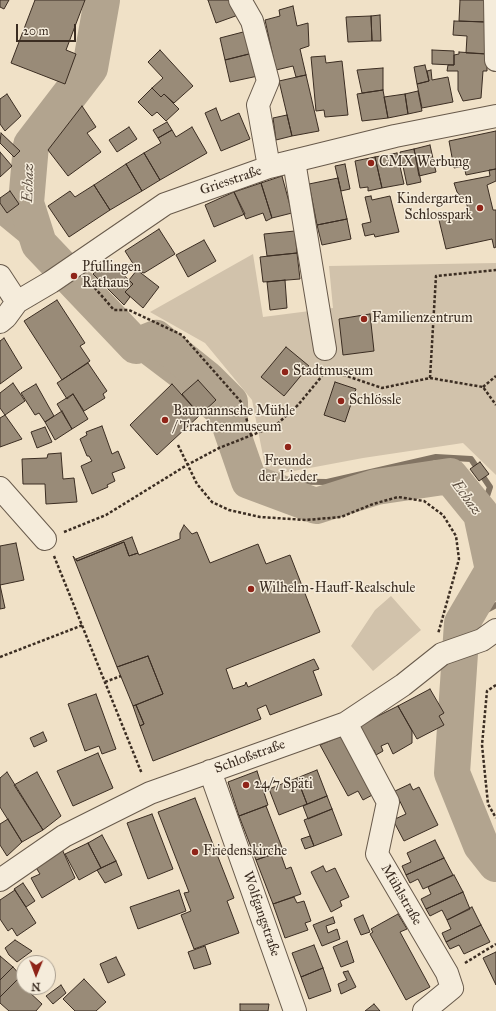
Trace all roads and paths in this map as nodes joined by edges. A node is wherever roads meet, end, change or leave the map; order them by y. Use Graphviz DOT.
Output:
graph roads {
  1 [pos="240,0"];
  2 [pos="495,0"];
  3 [pos="496,60"];
  4 [pos="496,116"];
  5 [pos="294,161"];
  6 [pos="269,167"];
  7 [pos="75,265"];
  8 [pos="496,270"];
  9 [pos="0,276"];
  10 [pos="17,302"];
  11 [pos="0,322"];
  12 [pos="326,359"];
  13 [pos="496,376"];
  14 [pos="430,378"];
  15 [pos="483,386"];
  16 [pos="496,406"];
  17 [pos="252,435"];
  18 [pos="178,445"];
  19 [pos="187,465"];
  20 [pos="0,488"];
  21 [pos="45,539"];
  22 [pos="58,566"];
  23 [pos="82,625"];
  24 [pos="489,635"];
  25 [pos="0,657"];
  26 [pos="439,657"];
  27 [pos="121,676"];
  28 [pos="105,682"];
  29 [pos="496,685"];
  30 [pos="346,723"];
  31 [pos="210,771"];
  32 [pos="150,793"];
  33 [pos="496,818"];
  34 [pos="0,880"];
  35 [pos="496,944"];
  36 [pos="447,973"];
  37 [pos="295,1011"];
  38 [pos="424,1011"];
  1 -- 6 [label="street"];
  2 -- 3 [label="street"];
  4 -- 5 [label="street, Griesstraße"];
  5 -- 6 [label="street, Griesstraße"];
  5 -- 12 [label="street"];
  6 -- 7 [label="street, Griesstraße"];
  7 -- 10 [label="street, Griesstraße"];
  7 -- 17 [label="path"];
  8 -- 14 [label="path"];
  9 -- 10 [label="street"];
  10 -- 11 [label="street, Griesstraße"];
  12 -- 14 [label="path"];
  12 -- 17 [label="path"];
  13 -- 15 [label="path"];
  14 -- 15 [label="path"];
  15 -- 16 [label="path"];
  17 -- 19 [label="path"];
  18 -- 19 [label="path"];
  19 -- 21 [label="path"];
  19 -- 26 [label="path"];
  20 -- 21 [label="street"];
  22 -- 23 [label="path"];
  23 -- 25 [label="path"];
  23 -- 28 [label="path"];
  24 -- 26 [label="street, Schloßstraße"];
  26 -- 30 [label="street, Schloßstraße"];
  27 -- 28 [label="path"];
  28 -- 32 [label="path"];
  29 -- 33 [label="path"];
  30 -- 31 [label="street, Schloßstraße"];
  30 -- 36 [label="street, Mühlstraße"];
  31 -- 32 [label="street, Schloßstraße"];
  31 -- 37 [label="street, Wolfgangstraße"];
  32 -- 34 [label="street, Schloßstraße"];
  35 -- 36 [label="path"];
  36 -- 38 [label="street, Mühlstraße"];
}
